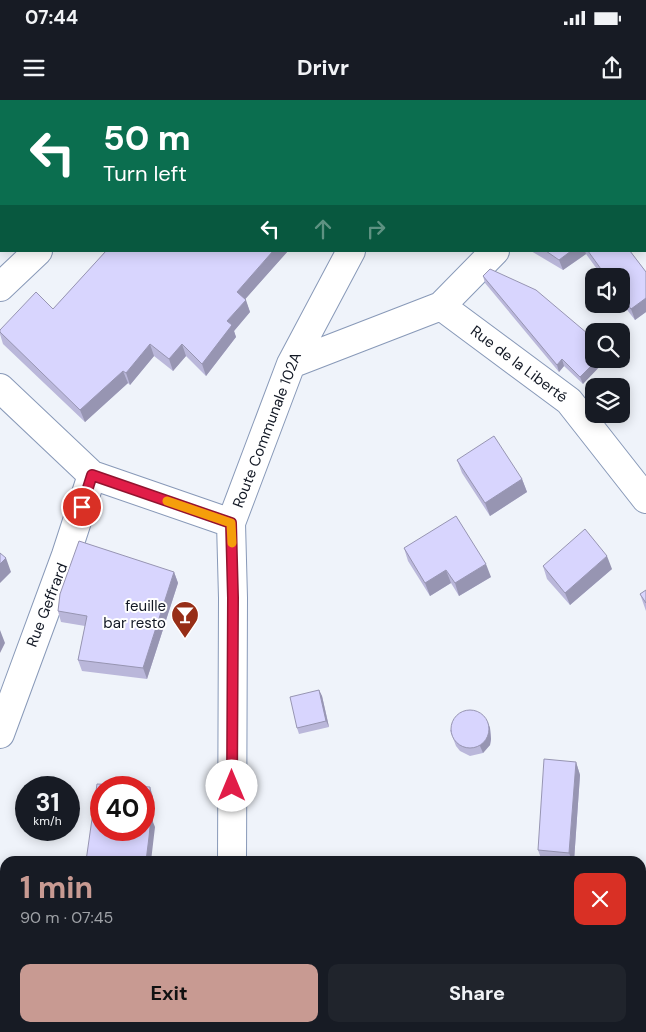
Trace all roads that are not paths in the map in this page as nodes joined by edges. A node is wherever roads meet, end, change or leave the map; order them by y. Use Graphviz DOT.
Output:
graph roads {
  1 [pos="37,252"];
  2 [pos="350,252"];
  3 [pos="494,252"];
  4 [pos="0,287"];
  5 [pos="442,306"];
  6 [pos="291,364"];
  7 [pos="0,388"];
  8 [pos="92,475"];
  9 [pos="646,499"];
  10 [pos="231,523"];
  11 [pos="0,734"];
  12 [pos="232,856"];
  1 -- 4 [label="street"];
  2 -- 6 [label="street, Route Communale 102A"];
  3 -- 5 [label="street"];
  5 -- 6 [label="street"];
  5 -- 9 [label="street, Rue de la Liberté"];
  6 -- 10 [label="street, Route Communale 102A"];
  7 -- 8 [label="street"];
  8 -- 10 [label="street"];
  8 -- 11 [label="street, Rue Geffrard"];
  10 -- 12 [label="street, Route Communale 102A"];
}
